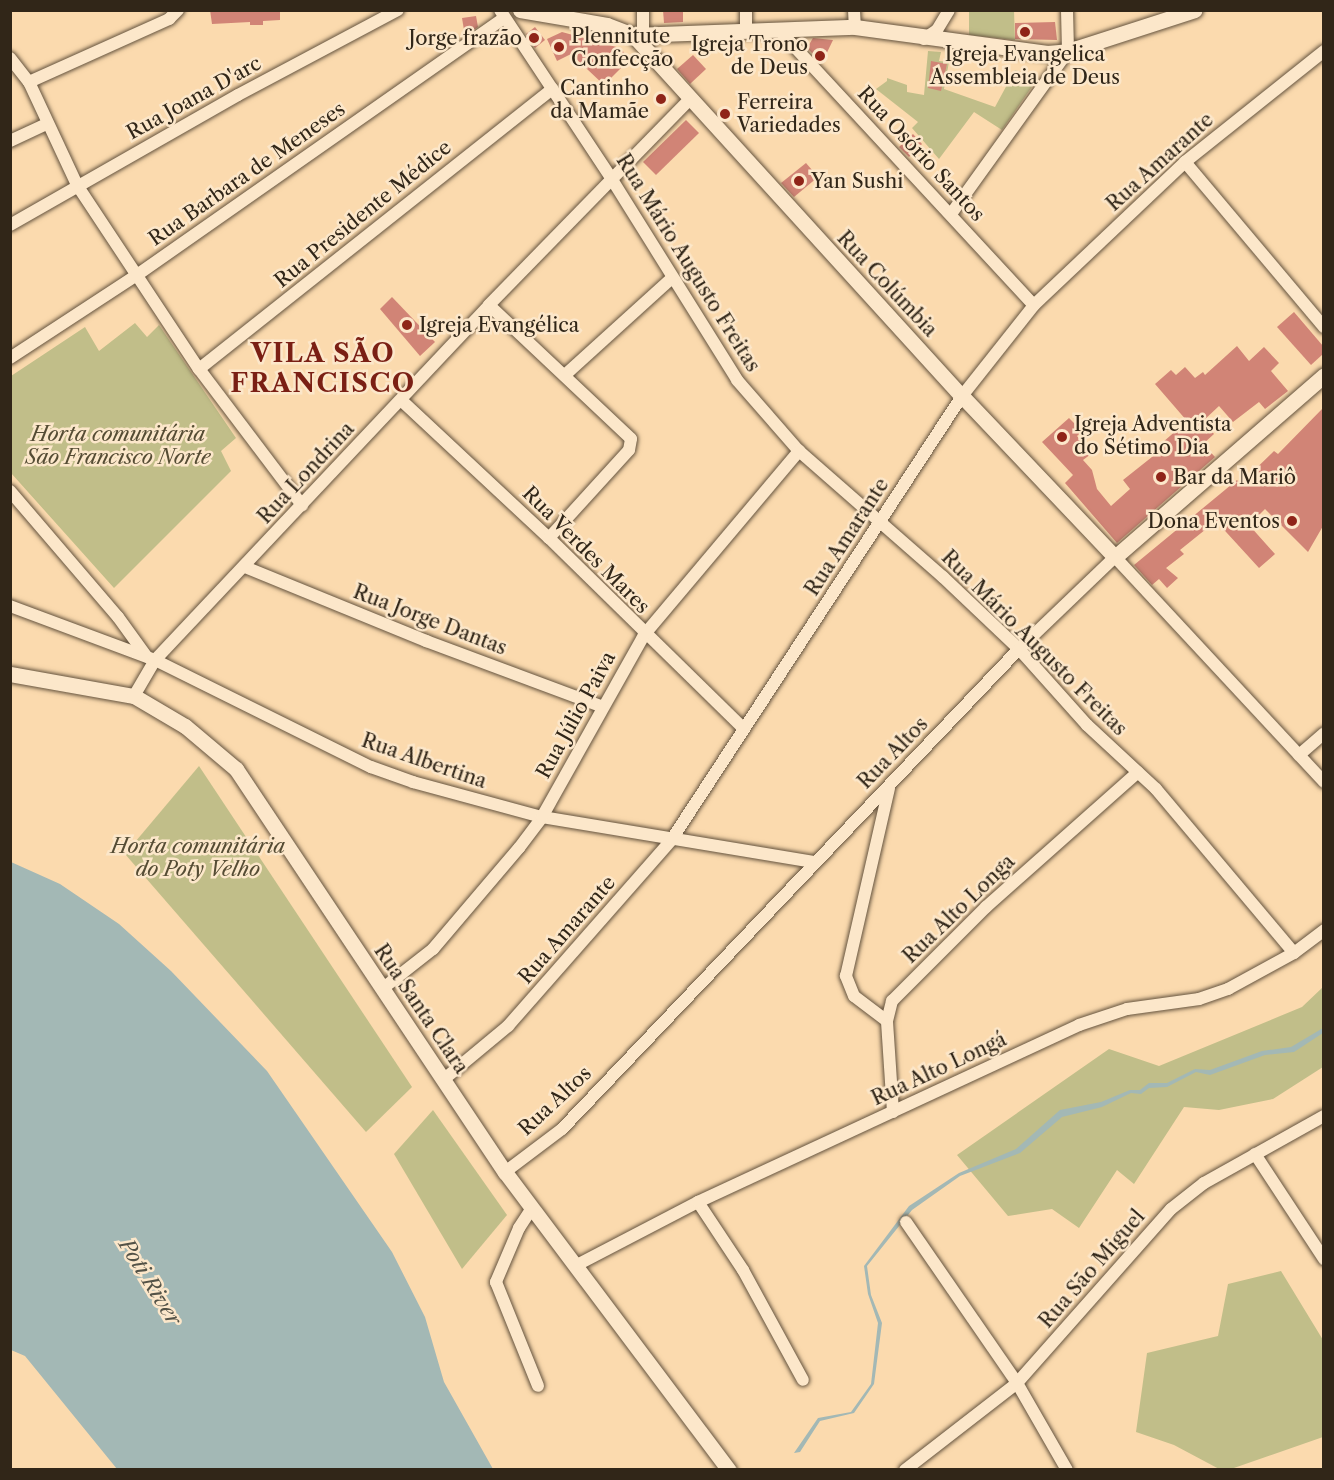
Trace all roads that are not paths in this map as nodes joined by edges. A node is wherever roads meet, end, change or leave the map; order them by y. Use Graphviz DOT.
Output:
graph roads {
  1 [pos="178,10"];
  2 [pos="398,10"];
  3 [pos="643,10"];
  4 [pos="746,10"];
  5 [pos="854,10"];
  6 [pos="949,10"];
  7 [pos="1067,10"];
  8 [pos="1195,10"];
  9 [pos="530,12"];
  10 [pos="1173,14"];
  11 [pos="501,15"];
  12 [pos="855,27"];
  13 [pos="778,29"];
  14 [pos="746,30"];
  15 [pos="638,34"];
  16 [pos="923,39"];
  17 [pos="1068,51"];
  18 [pos="1323,51"];
  19 [pos="10,58"];
  20 [pos="29,82"];
  21 [pos="552,89"];
  22 [pos="689,100"];
  23 [pos="46,124"];
  24 [pos="10,141"];
  25 [pos="1185,162"];
  26 [pos="611,178"];
  27 [pos="77,185"];
  28 [pos="951,214"];
  29 [pos="10,225"];
  30 [pos="137,274"];
  31 [pos="671,279"];
  32 [pos="489,304"];
  33 [pos="1034,305"];
  34 [pos="1323,327"];
  35 [pos="10,358"];
  36 [pos="200,369"];
  37 [pos="565,375"];
  38 [pos="1323,375"];
  39 [pos="962,396"];
  40 [pos="401,400"];
  41 [pos="799,451"];
  42 [pos="10,491"];
  43 [pos="302,505"];
  44 [pos="881,522"];
  45 [pos="549,538"];
  46 [pos="1114,557"];
  47 [pos="245,567"];
  48 [pos="10,606"];
  49 [pos="644,635"];
  50 [pos="1019,649"];
  51 [pos="151,658"];
  52 [pos="10,674"];
  53 [pos="134,696"];
  54 [pos="601,706"];
  55 [pos="743,728"];
  56 [pos="1323,733"];
  57 [pos="1299,755"];
  58 [pos="1138,772"];
  59 [pos="1323,782"];
  60 [pos="889,788"];
  61 [pos="542,817"];
  62 [pos="672,839"];
  63 [pos="815,862"];
  64 [pos="1323,930"];
  65 [pos="1294,953"];
  66 [pos="381,989"];
  67 [pos="887,1021"];
  68 [pos="443,1080"];
  69 [pos="893,1112"];
  70 [pos="1323,1116"];
  71 [pos="1255,1154"];
  72 [pos="505,1172"];
  73 [pos="698,1202"];
  74 [pos="532,1208"];
  75 [pos="906,1222"];
  76 [pos="1323,1259"];
  77 [pos="575,1266"];
  78 [pos="803,1380"];
  79 [pos="1017,1383"];
  80 [pos="538,1386"];
  81 [pos="729,1470"];
  82 [pos="904,1470"];
  83 [pos="1067,1470"];
  1 -- 20 [label="street"];
  2 -- 27 [label="street, Rua Joana D'arc"];
  3 -- 15 [label="street"];
  4 -- 14 [label="street"];
  5 -- 12 [label="street"];
  6 -- 16 [label="street"];
  7 -- 17 [label="street"];
  8 -- 10 [label="street"];
  9 -- 15 [label="street"];
  10 -- 17 [label="street"];
  11 -- 21 [label="street, Rua Mário Augusto Freitas"];
  11 -- 30 [label="street, Rua Barbara de Meneses"];
  12 -- 13 [label="street"];
  12 -- 16 [label="street"];
  13 -- 14 [label="street"];
  13 -- 28 [label="street, Rua Osório Santos"];
  14 -- 15 [label="street"];
  15 -- 22 [label="street, Rua Colúmbia"];
  16 -- 17 [label="street"];
  17 -- 28 [label="street"];
  18 -- 25 [label="street, Rua Amarante"];
  19 -- 20 [label="street"];
  20 -- 23 [label="street"];
  21 -- 26 [label="street, Rua Mário Augusto Freitas"];
  21 -- 36 [label="street, Rua Presidente Médice"];
  22 -- 26 [label="street, Rua Londrina"];
  22 -- 39 [label="street, Rua Colúmbia"];
  23 -- 24 [label="street"];
  23 -- 27 [label="street"];
  25 -- 33 [label="street, Rua Amarante"];
  25 -- 34 [label="street"];
  26 -- 31 [label="street, Rua Mário Augusto Freitas"];
  26 -- 32 [label="street, Rua Londrina"];
  27 -- 29 [label="street, Rua Joana D'arc"];
  27 -- 30 [label="street"];
  28 -- 33 [label="street, Rua Osório Santos"];
  30 -- 35 [label="street, Rua Barbara de Meneses"];
  30 -- 36 [label="street"];
  31 -- 37 [label="street"];
  31 -- 41 [label="street, Rua Mário Augusto Freitas"];
  32 -- 37 [label="street"];
  32 -- 40 [label="street, Rua Londrina"];
  33 -- 39 [label="street, Rua Amarante"];
  36 -- 43 [label="street"];
  37 -- 45 [label="street"];
  38 -- 46 [label="street, Rua Altos"];
  39 -- 44 [label="street, Rua Amarante"];
  39 -- 46 [label="street, Rua Colúmbia"];
  40 -- 43 [label="street, Rua Londrina"];
  40 -- 45 [label="street, Rua Verdes Mares"];
  41 -- 44 [label="street, Rua Mário Augusto Freitas"];
  41 -- 49 [label="street, Rua Júlio Paiva"];
  42 -- 51 [label="street"];
  43 -- 47 [label="street, Rua Londrina"];
  44 -- 50 [label="street, Rua Mário Augusto Freitas"];
  44 -- 55 [label="street, Rua Amarante"];
  45 -- 49 [label="street, Rua Verdes Mares"];
  46 -- 50 [label="street, Rua Altos"];
  46 -- 57 [label="street"];
  47 -- 51 [label="street, Rua Londrina"];
  47 -- 54 [label="street, Rua Jorge Dantas"];
  48 -- 51 [label="street, Rua Albertina"];
  49 -- 54 [label="street, Rua Júlio Paiva"];
  49 -- 55 [label="street, Rua Verdes Mares"];
  50 -- 58 [label="street, Rua Mário Augusto Freitas"];
  50 -- 60 [label="street, Rua Altos"];
  51 -- 53 [label="street, Rua Londrina"];
  51 -- 61 [label="street, Rua Albertina"];
  52 -- 53 [label="street, Rua Santa Clara"];
  53 -- 66 [label="street, Rua Santa Clara"];
  54 -- 61 [label="street, Rua Júlio Paiva"];
  55 -- 62 [label="street, Rua Amarante"];
  56 -- 57 [label="street"];
  57 -- 59 [label="street"];
  58 -- 65 [label="street, Rua Mário Augusto Freitas"];
  58 -- 67 [label="street, Rua Alto Longa"];
  60 -- 63 [label="street, Rua Altos"];
  60 -- 67 [label="street"];
  61 -- 62 [label="street, Rua Albertina"];
  61 -- 66 [label="street, Rua Júlio Paiva"];
  62 -- 63 [label="street, Rua Albertina"];
  62 -- 68 [label="street, Rua Amarante"];
  63 -- 72 [label="street, Rua Altos"];
  64 -- 65 [label="street, Rua Alto Longá"];
  65 -- 69 [label="street, Rua Alto Longá"];
  66 -- 68 [label="street, Rua Santa Clara"];
  67 -- 69 [label="street, Rua Alto Longa"];
  68 -- 72 [label="street, Rua Santa Clara"];
  69 -- 73 [label="street, Rua Alto Longá"];
  70 -- 71 [label="street, Rua São Miguel"];
  71 -- 76 [label="street"];
  71 -- 79 [label="street, Rua São Miguel"];
  72 -- 74 [label="street, Rua Santa Clara"];
  73 -- 77 [label="street, Rua Alto Longá"];
  73 -- 78 [label="street"];
  74 -- 77 [label="street, Rua Santa Clara"];
  74 -- 80 [label="street"];
  75 -- 79 [label="street"];
  77 -- 81 [label="street, Rua Santa Clara"];
  79 -- 82 [label="street, Rua São Miguel"];
  79 -- 83 [label="street"];
}
